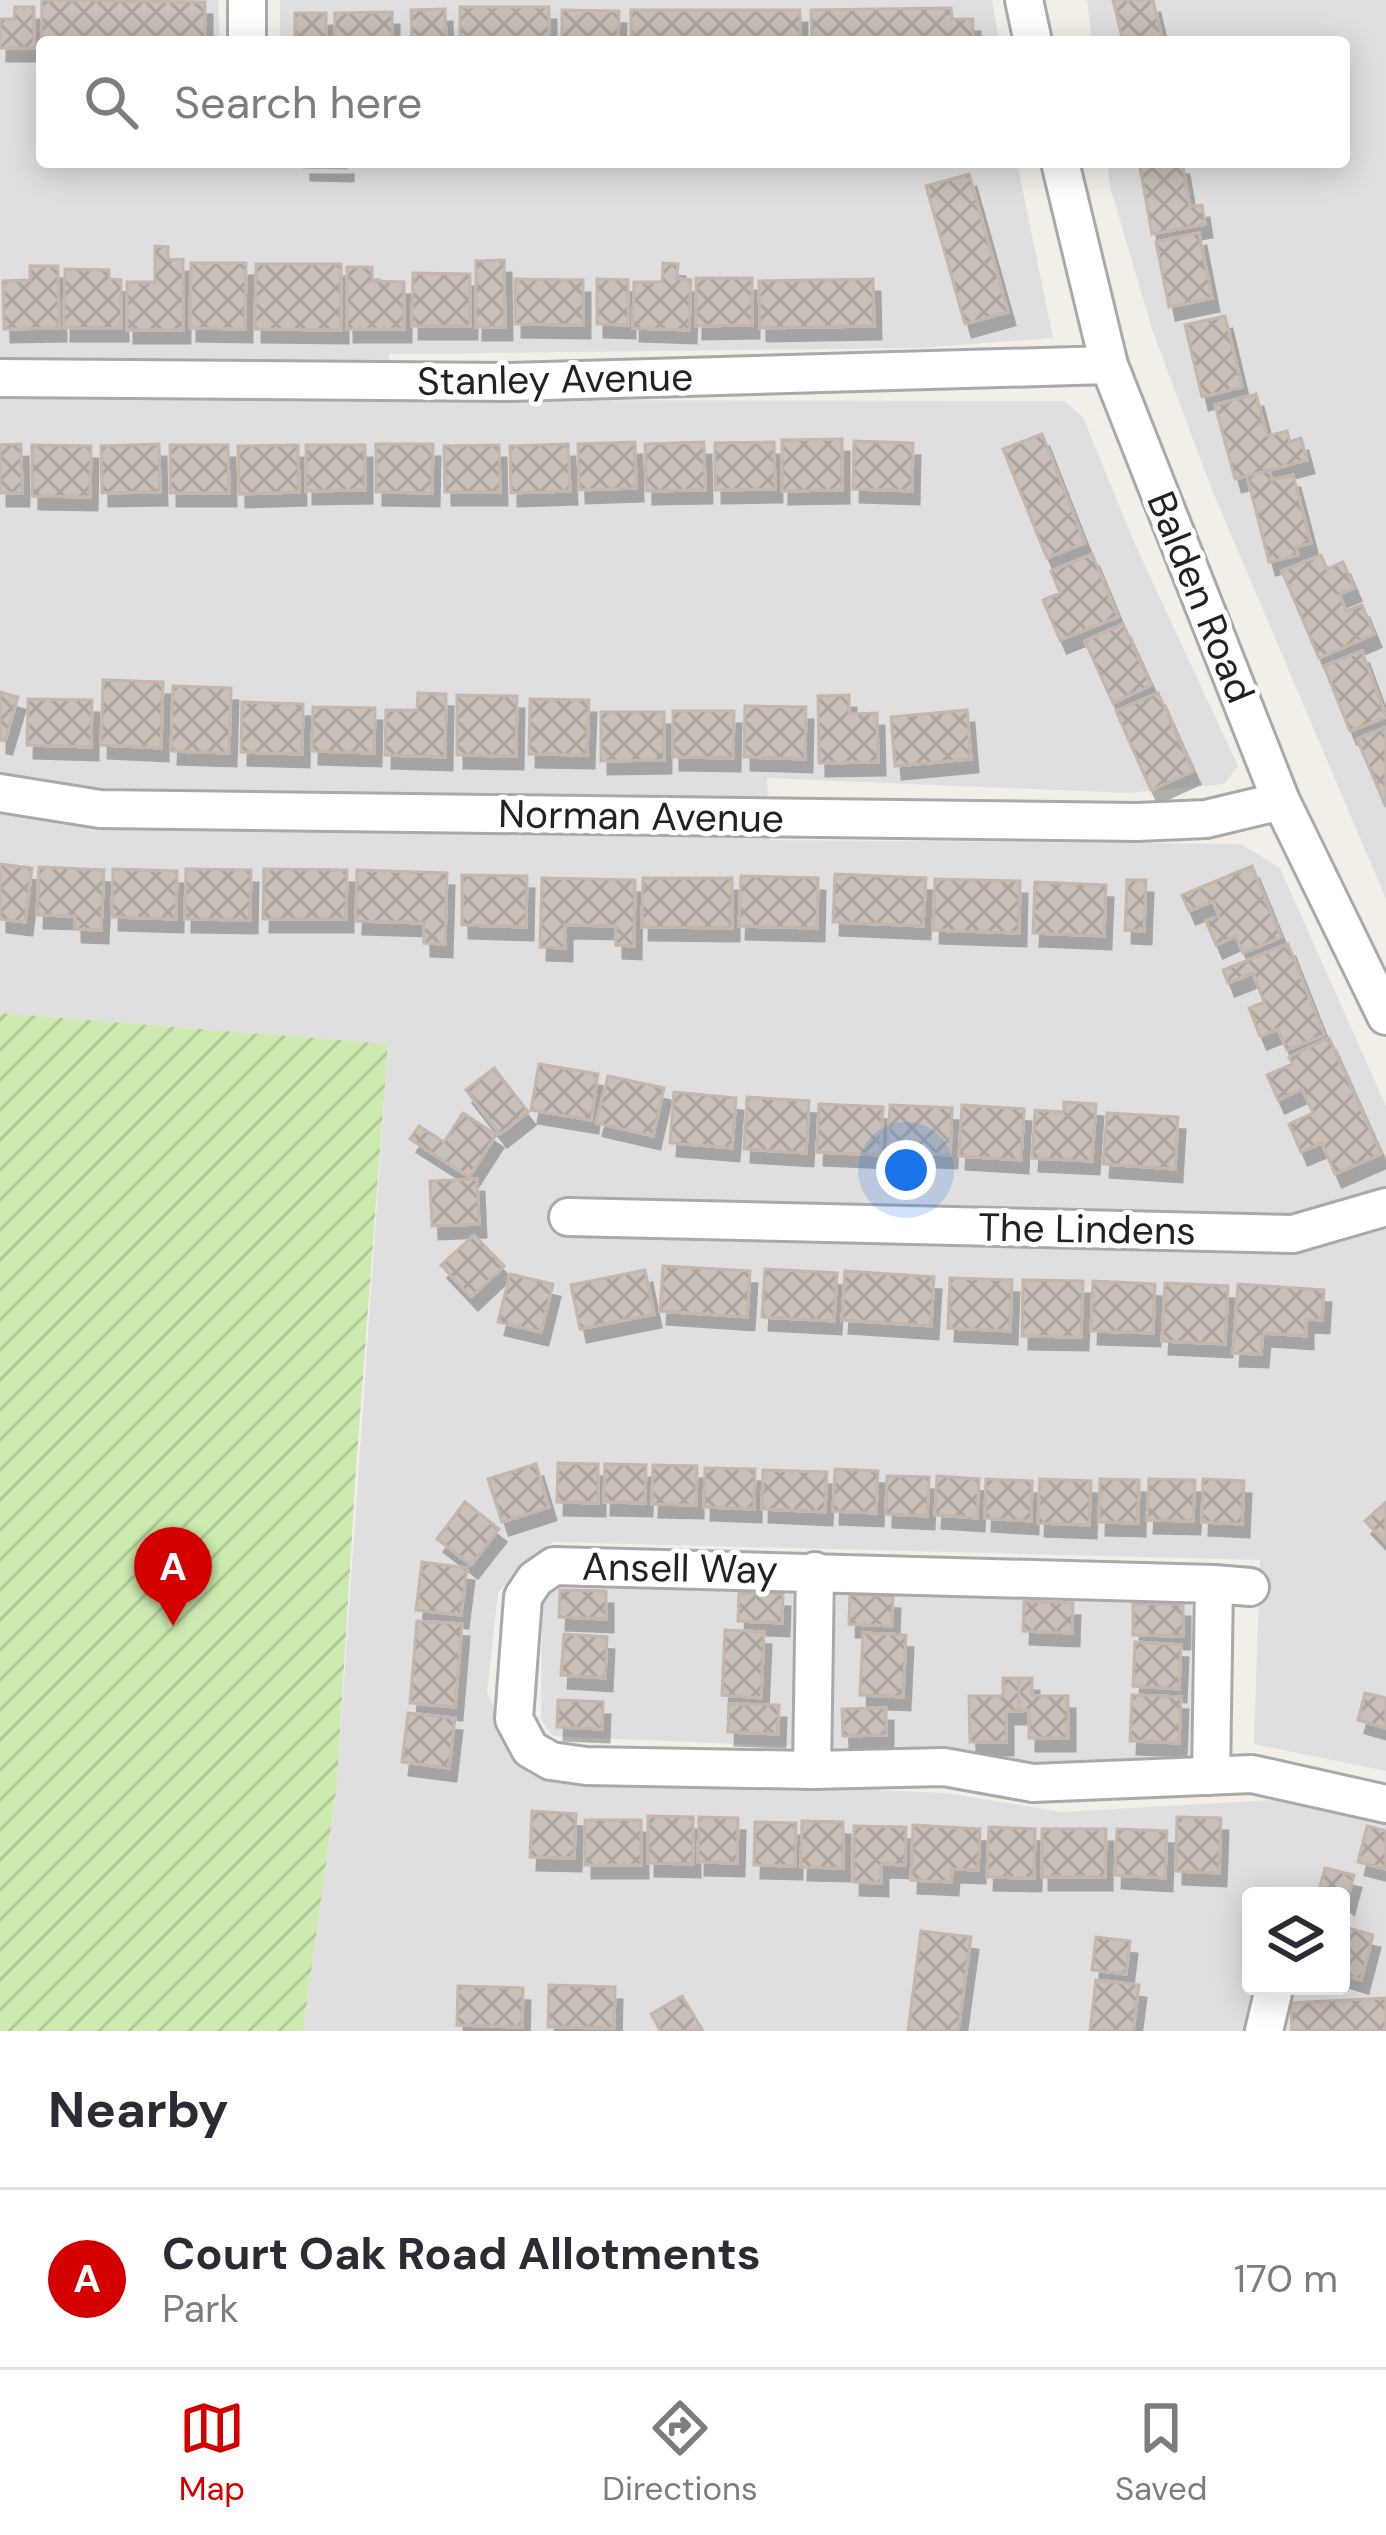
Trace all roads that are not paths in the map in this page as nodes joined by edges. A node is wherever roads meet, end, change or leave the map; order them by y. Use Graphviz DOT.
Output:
graph roads {
  1 [pos="247,0"];
  2 [pos="1024,0"];
  3 [pos="248,36"];
  4 [pos="1032,36"];
  5 [pos="1061,168"];
  6 [pos="1109,365"];
  7 [pos="0,379"];
  8 [pos="0,793"];
  9 [pos="1281,801"];
  10 [pos="1386,1016"];
  11 [pos="1386,1208"];
  12 [pos="568,1216"];
  13 [pos="815,1571"];
  14 [pos="1214,1585"];
  15 [pos="1250,1587"];
  16 [pos="812,1771"];
  17 [pos="1211,1776"];
  18 [pos="1386,1804"];
  19 [pos="1273,1995"];
  20 [pos="1264,2031"];
  1 -- 3 [label="street"];
  2 -- 4 [label="street"];
  5 -- 6 [label="street, Balden Road"];
  6 -- 7 [label="street, Stanley Avenue"];
  6 -- 9 [label="street, Balden Road"];
  8 -- 9 [label="street, Norman Avenue"];
  9 -- 10 [label="street, Balden Road"];
  11 -- 12 [label="street, The Lindens"];
  13 -- 14 [label="street, Ansell Way"];
  13 -- 16 [label="street"];
  13 -- 16 [label="street, Ansell Way"];
  14 -- 15 [label="street, Ansell Way"];
  14 -- 17 [label="street"];
  16 -- 17 [label="street, Ansell Way"];
  17 -- 18 [label="street, Ansell Way"];
  19 -- 20 [label="street"];
}
